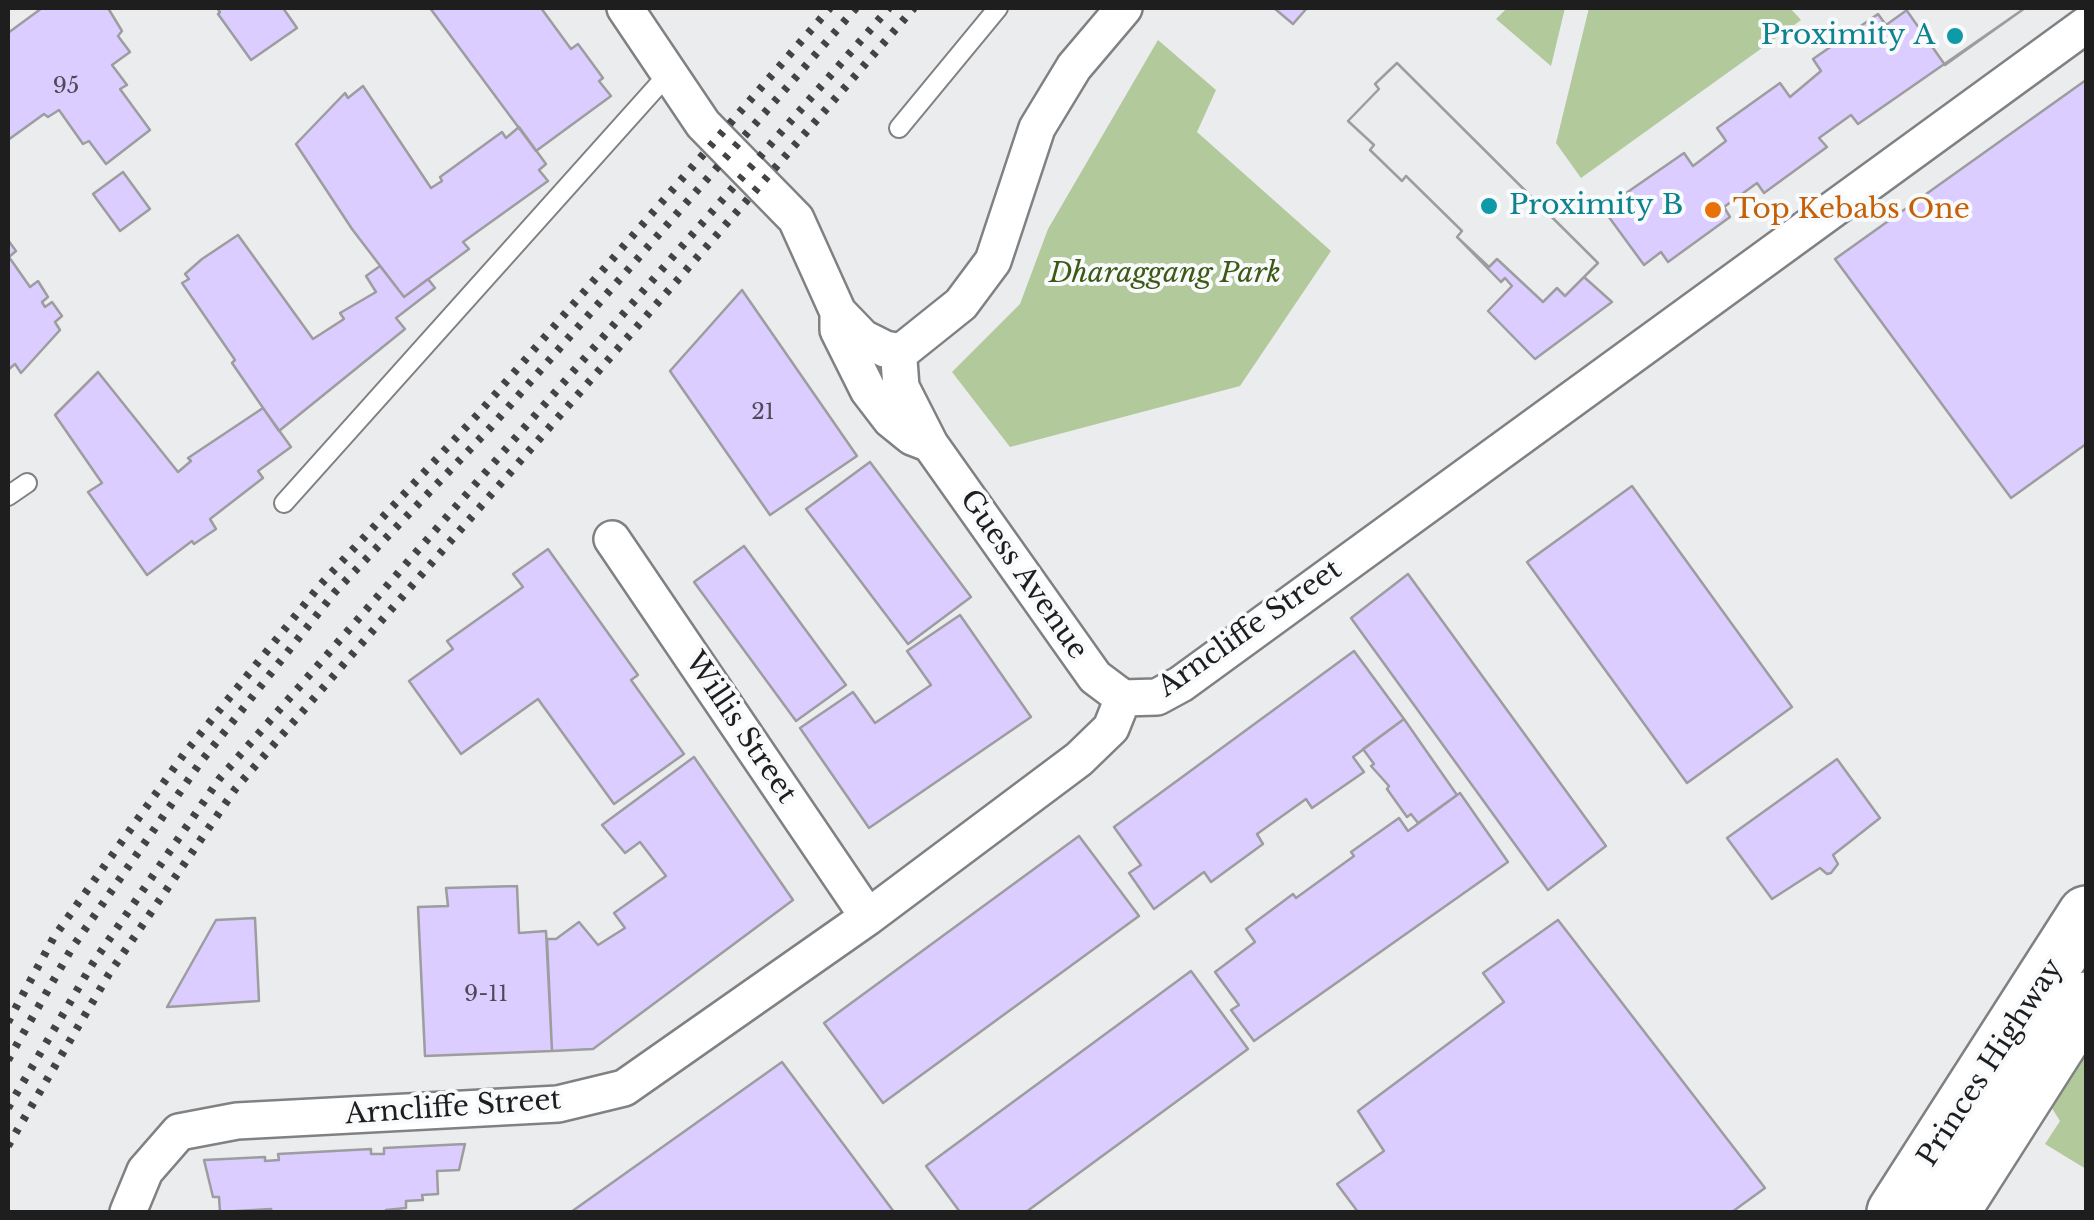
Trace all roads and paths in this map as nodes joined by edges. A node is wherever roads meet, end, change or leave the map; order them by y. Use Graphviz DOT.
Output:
graph roads {
  1 [pos="625,8"];
  2 [pos="998,8"];
  3 [pos="1124,8"];
  4 [pos="2086,26"];
  5 [pos="670,72"];
  6 [pos="899,128"];
  7 [pos="838,312"];
  8 [pos="902,352"];
  9 [pos="930,444"];
  10 [pos="27,482"];
  11 [pos="8,496"];
  12 [pos="284,503"];
  13 [pos="612,539"];
  14 [pos="1123,698"];
  15 [pos="2086,914"];
  16 [pos="868,917"];
  17 [pos="2086,1000"];
  18 [pos="128,1212"];
  19 [pos="1895,1212"];
  20 [pos="1951,1212"];
  1 -- 5 [label="street, Guess Avenue"];
  2 -- 6 [label="lane"];
  3 -- 8 [label="street"];
  4 -- 14 [label="street, Arncliffe Street"];
  5 -- 7 [label="street, Guess Avenue"];
  5 -- 12 [label="lane"];
  7 -- 8 [label="street, Guess Avenue"];
  7 -- 9 [label="street, Guess Avenue"];
  8 -- 9 [label="street, Guess Avenue"];
  9 -- 14 [label="street, Guess Avenue"];
  10 -- 11 [label="lane"];
  13 -- 16 [label="street, Willis Street"];
  14 -- 16 [label="street, Arncliffe Street"];
  15 -- 19 [label="highway, Princes Highway"];
  16 -- 18 [label="street, Arncliffe Street"];
  17 -- 20 [label="highway, Princes Highway"];
}
